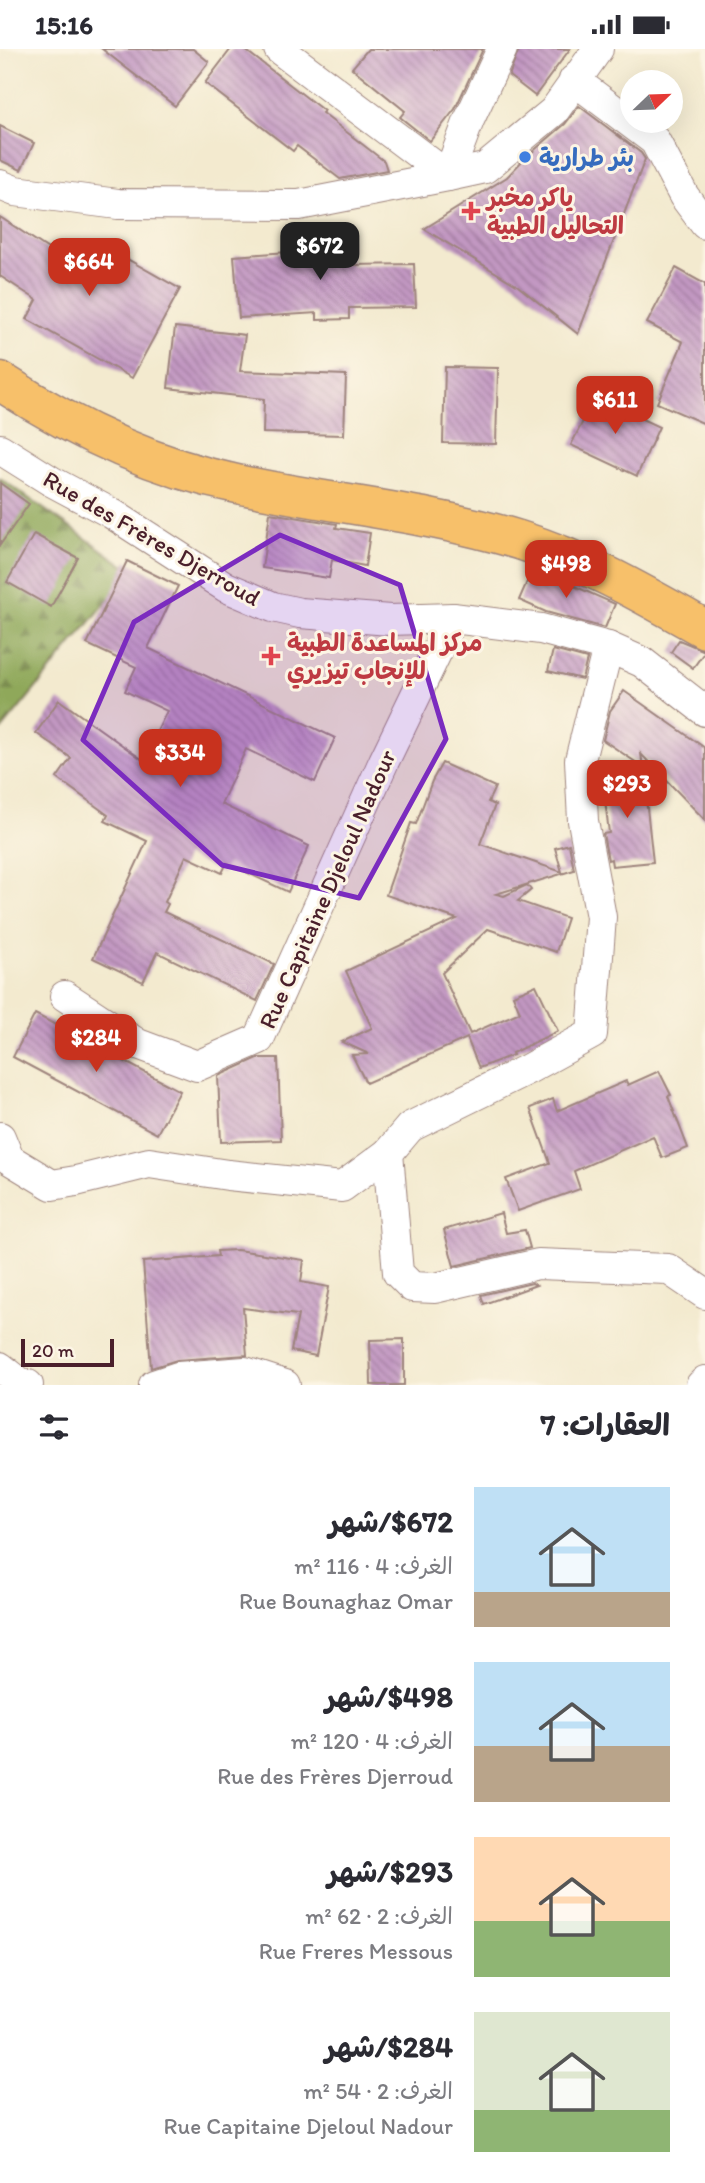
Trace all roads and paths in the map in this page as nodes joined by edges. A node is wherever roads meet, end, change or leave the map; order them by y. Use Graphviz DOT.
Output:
graph roads {
  1 [pos="279,49"];
  2 [pos="502,49"];
  3 [pos="598,49"];
  4 [pos="574,80"];
  5 [pos="447,176"];
  6 [pos="0,185"];
  7 [pos="705,224"];
  8 [pos="0,381"];
  9 [pos="0,449"];
  10 [pos="453,618"];
  11 [pos="705,629"];
  12 [pos="608,647"];
  13 [pos="705,711"];
  14 [pos="65,996"];
  15 [pos="0,1137"];
  16 [pos="387,1153"];
  17 [pos="705,1294"];
  18 [pos="0,1367"];
  19 [pos="705,1381"];
  20 [pos="28,1385"];
  21 [pos="154,1385"];
  22 [pos="285,1385"];
  23 [pos="701,1385"];
  1 -- 5 [label="street"];
  2 -- 5 [label="street"];
  3 -- 4 [label="street"];
  4 -- 5 [label="street"];
  4 -- 7 [label="street"];
  5 -- 6 [label="street"];
  8 -- 11 [label="main road"];
  9 -- 10 [label="street, Rue des Frères Djerroud"];
  10 -- 12 [label="street, Rue des Frères Djerroud"];
  10 -- 14 [label="street, Rue Capitaine Djeloul Nadour"];
  12 -- 13 [label="street, Rue des Frères Djerroud"];
  12 -- 16 [label="street"];
  15 -- 16 [label="street"];
  16 -- 17 [label="street"];
  18 -- 20 [label="street"];
  19 -- 23 [label="street"];
  21 -- 22 [label="street"];
}
